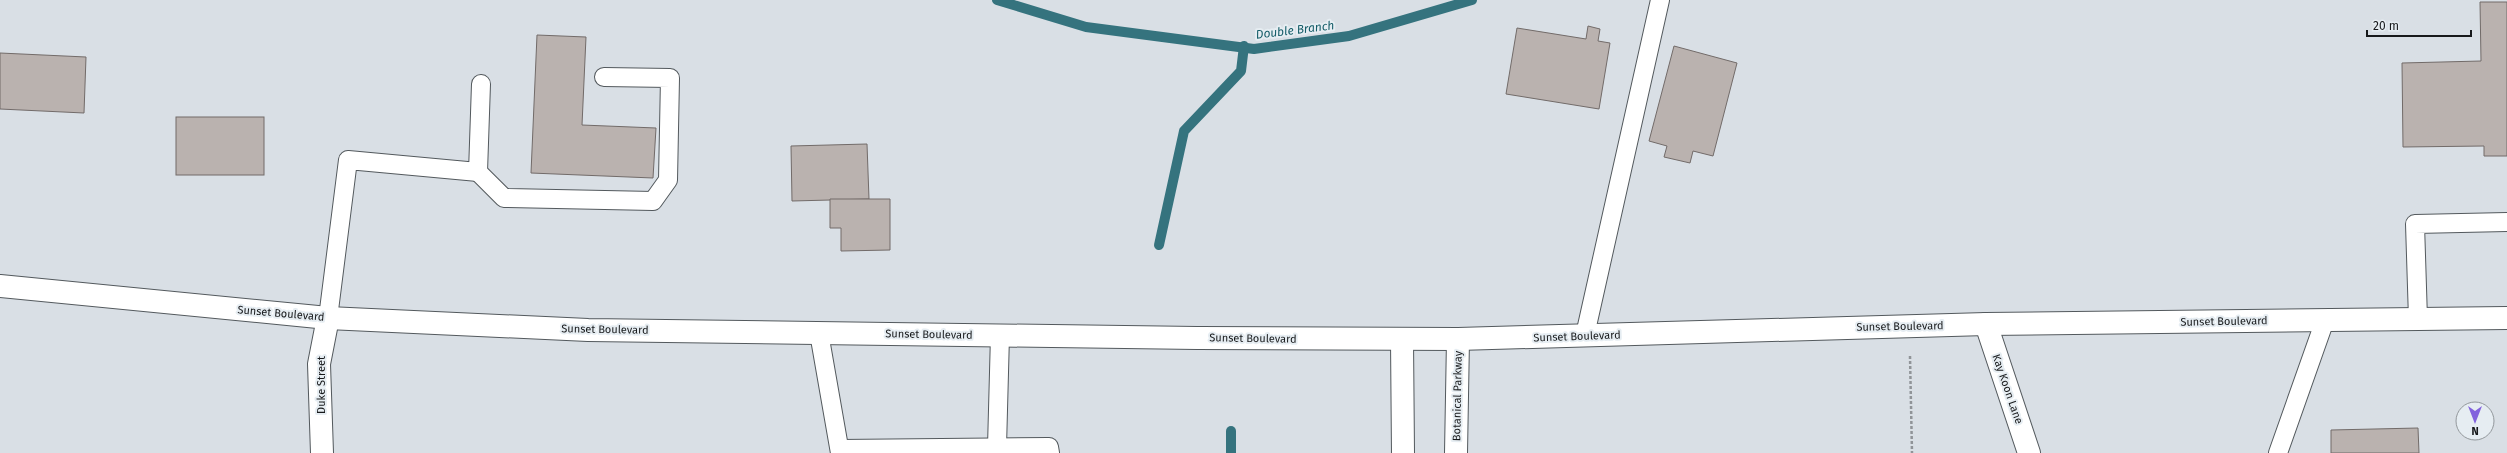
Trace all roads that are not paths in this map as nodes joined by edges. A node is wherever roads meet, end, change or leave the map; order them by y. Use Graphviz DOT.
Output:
graph roads {
  1 [pos="1660,0"];
  2 [pos="604,77"];
  3 [pos="481,84"];
  4 [pos="478,172"];
  5 [pos="2507,222"];
  6 [pos="0,286"];
  7 [pos="328,318"];
  8 [pos="2507,318"];
  9 [pos="2418,319"];
  10 [pos="2325,320"];
  11 [pos="1986,324"];
  12 [pos="819,332"];
  13 [pos="1000,335"];
  14 [pos="1585,335"];
  15 [pos="1458,339"];
  16 [pos="1402,340"];
  17 [pos="997,447"];
  18 [pos="840,451"];
  19 [pos="322,453"];
  20 [pos="1050,453"];
  21 [pos="1402,453"];
  22 [pos="1456,453"];
  23 [pos="2029,453"];
  24 [pos="2278,453"];
  1 -- 14 [label="lane"];
  2 -- 4 [label="lane"];
  3 -- 4 [label="lane"];
  4 -- 7 [label="lane"];
  5 -- 9 [label="lane"];
  6 -- 7 [label="main road, Sunset Boulevard"];
  7 -- 12 [label="main road, Sunset Boulevard"];
  7 -- 19 [label="main road, Duke Street"];
  8 -- 9 [label="main road, Sunset Boulevard"];
  9 -- 10 [label="main road, Sunset Boulevard"];
  10 -- 11 [label="main road, Sunset Boulevard"];
  10 -- 24 [label="lane"];
  11 -- 14 [label="main road, Sunset Boulevard"];
  11 -- 23 [label="main road, Kay Koon Lane"];
  12 -- 13 [label="main road, Sunset Boulevard"];
  12 -- 18 [label="lane"];
  13 -- 16 [label="main road, Sunset Boulevard"];
  13 -- 17 [label="lane"];
  14 -- 15 [label="main road, Sunset Boulevard"];
  15 -- 16 [label="main road, Sunset Boulevard"];
  15 -- 22 [label="main road, Botanical Parkway"];
  16 -- 21 [label="main road"];
  17 -- 18 [label="lane"];
  17 -- 20 [label="lane"];
}
